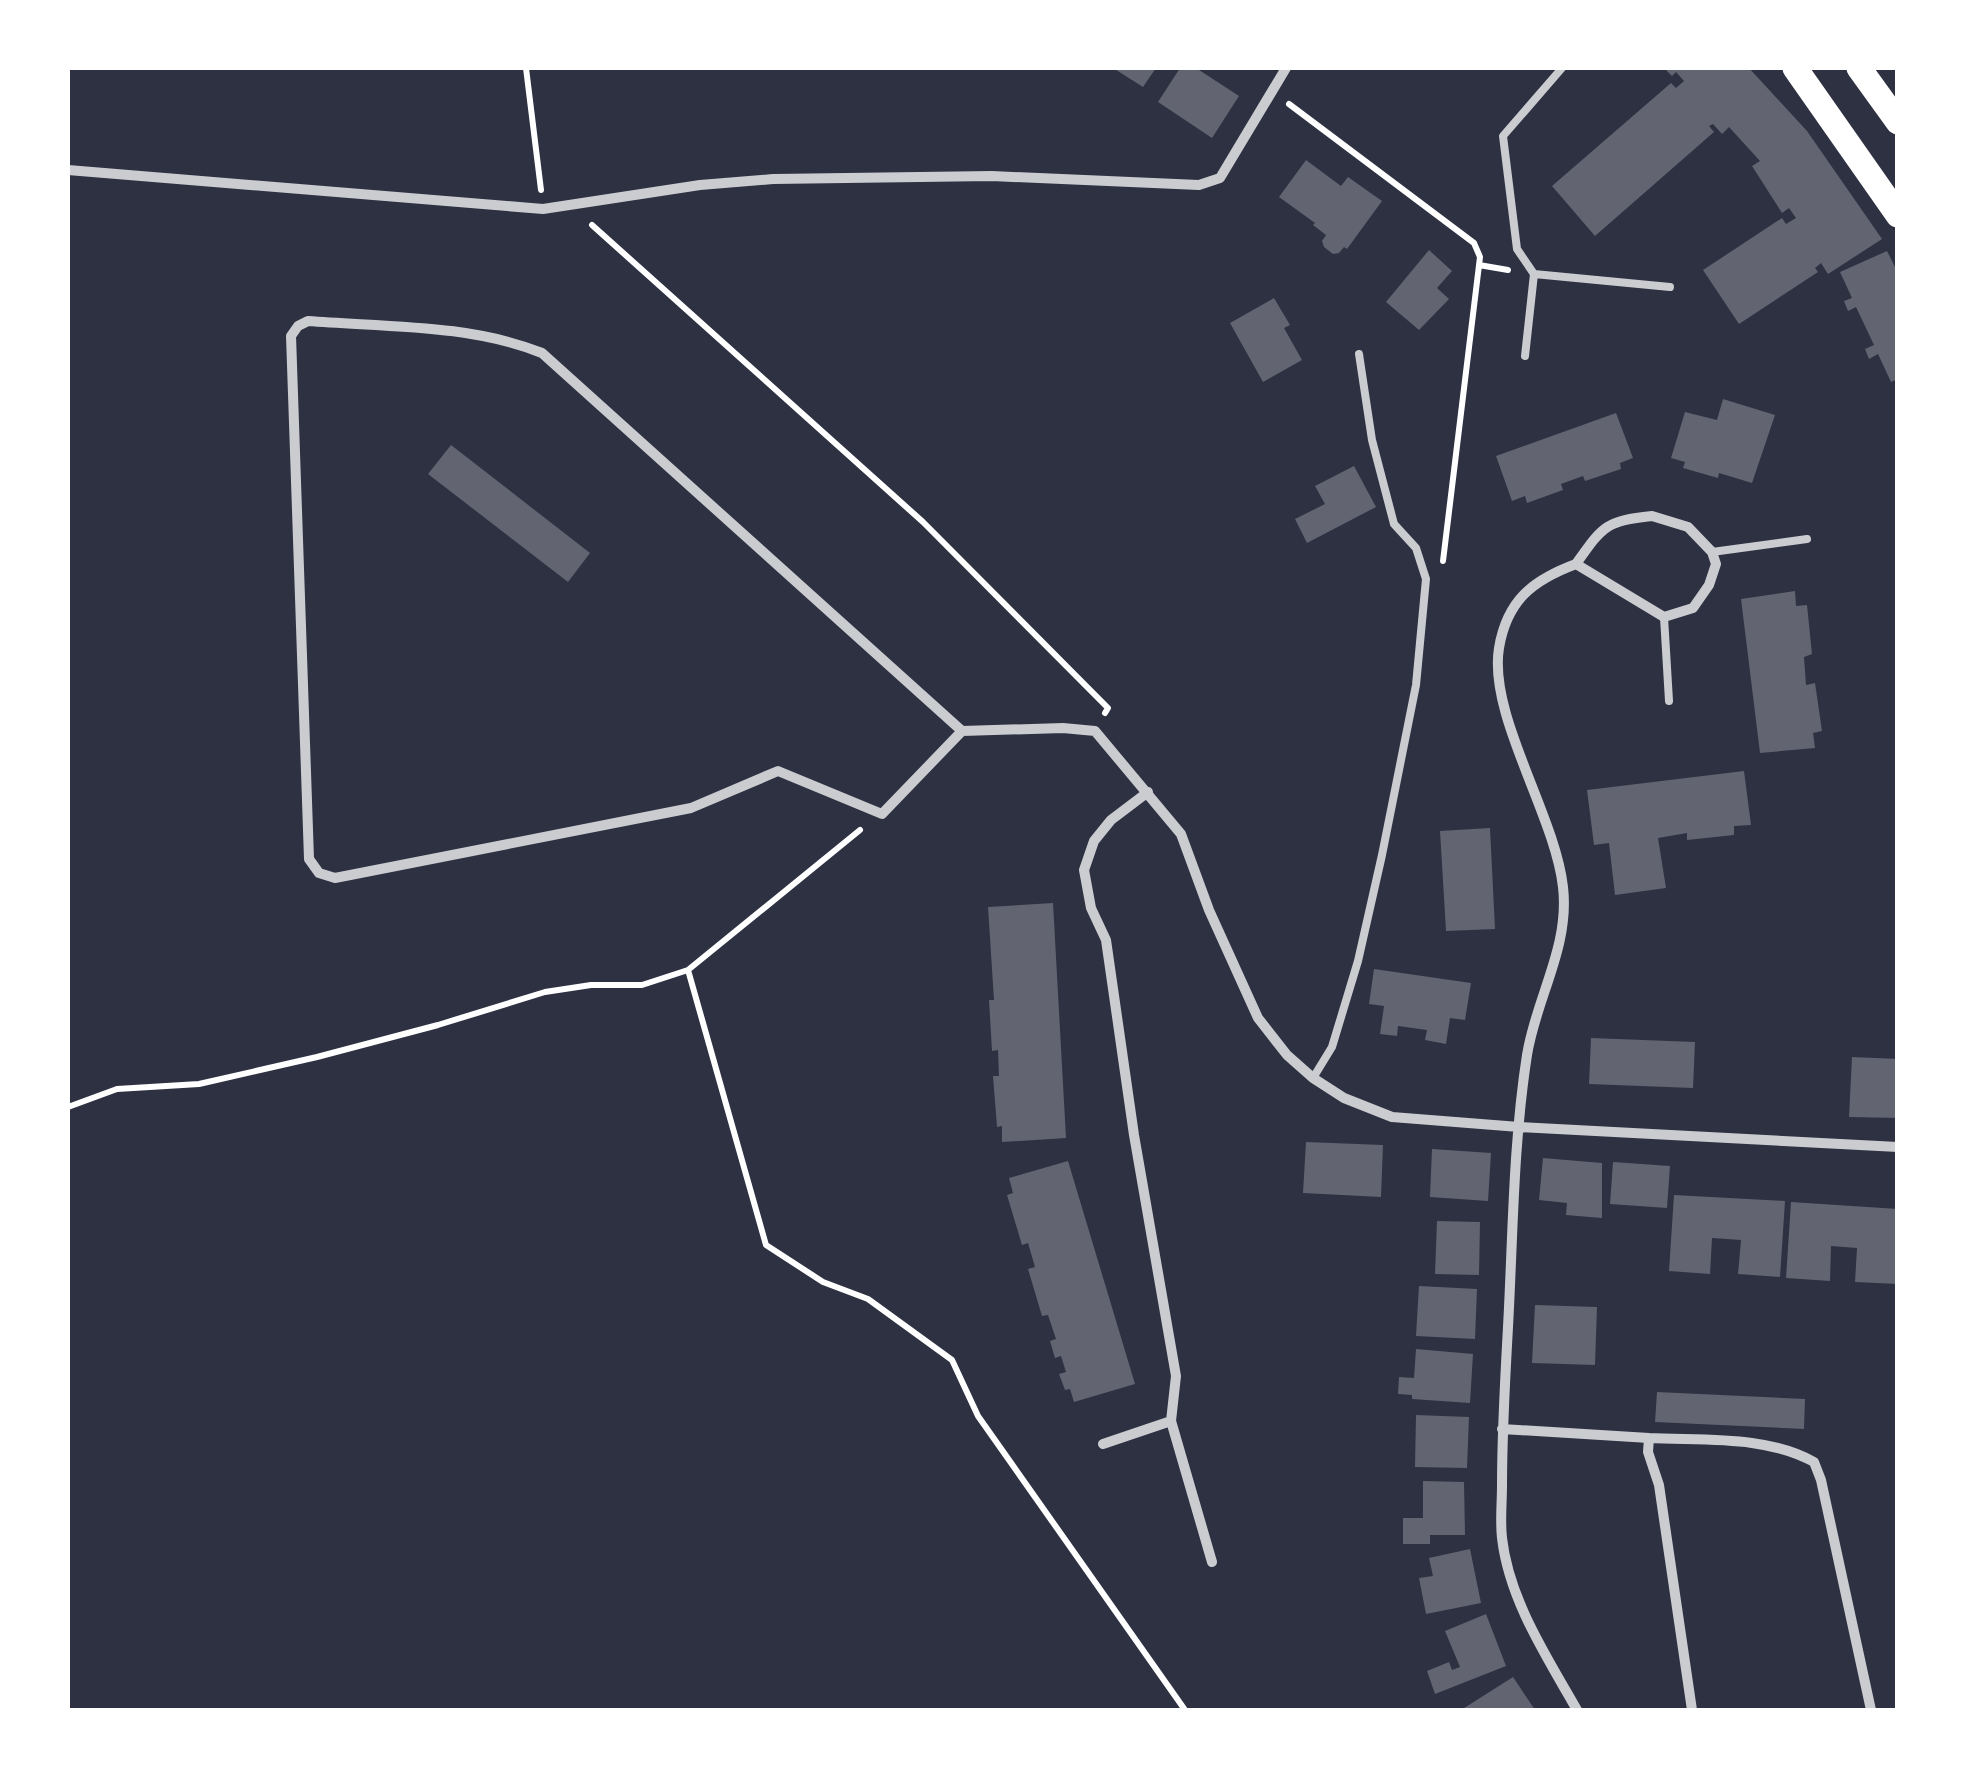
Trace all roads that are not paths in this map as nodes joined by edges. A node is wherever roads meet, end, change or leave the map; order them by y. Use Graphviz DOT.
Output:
graph roads {
  1 [pos="1286,68"];
  2 [pos="1562,68"];
  3 [pos="1795,68"];
  4 [pos="1859,68"];
  5 [pos="1898,122"];
  6 [pos="68,170"];
  7 [pos="1898,214"];
  8 [pos="1534,274"];
  9 [pos="1670,287"];
  10 [pos="1359,354"];
  11 [pos="1526,356"];
  12 [pos="1807,539"];
  13 [pos="1712,552"];
  14 [pos="1576,564"];
  15 [pos="1664,618"];
  16 [pos="1670,701"];
  17 [pos="962,732"];
  18 [pos="1148,792"];
  19 [pos="1313,1078"];
  20 [pos="1518,1127"];
  21 [pos="1898,1146"];
  22 [pos="1170,1421"];
  23 [pos="1502,1429"];
  24 [pos="1649,1438"];
  25 [pos="1103,1444"];
  26 [pos="1212,1562"];
  27 [pos="1576,1710"];
  28 [pos="1692,1710"];
  29 [pos="1871,1710"];
  1 -- 6 [label="street"];
  2 -- 8 [label="lane"];
  3 -- 7 [label="main road"];
  4 -- 5 [label="main road"];
  8 -- 9 [label="lane"];
  8 -- 11 [label="lane"];
  10 -- 19 [label="lane"];
  12 -- 13 [label="lane"];
  13 -- 14 [label="street"];
  13 -- 15 [label="street"];
  14 -- 15 [label="street"];
  14 -- 20 [label="street"];
  15 -- 16 [label="lane"];
  17 -- 17 [label="street"];
  17 -- 18 [label="street"];
  18 -- 19 [label="street"];
  18 -- 22 [label="street"];
  19 -- 20 [label="street"];
  20 -- 21 [label="street"];
  20 -- 23 [label="street"];
  22 -- 25 [label="street"];
  22 -- 26 [label="street"];
  23 -- 24 [label="street"];
  23 -- 27 [label="street"];
  24 -- 28 [label="street"];
  24 -- 29 [label="street"];
}
